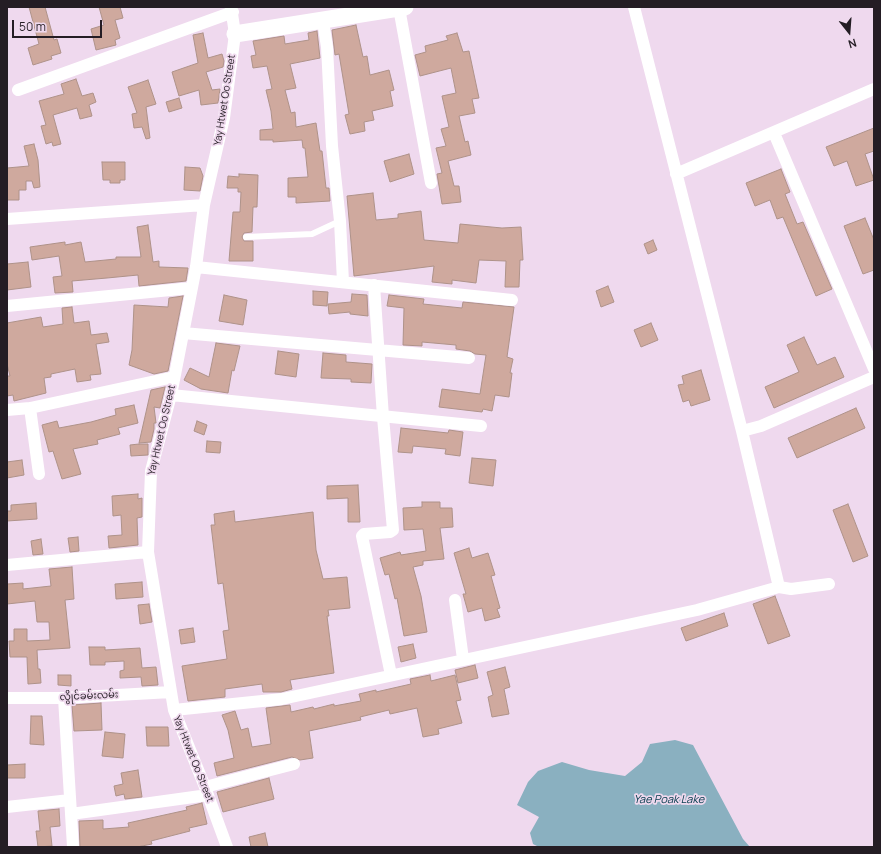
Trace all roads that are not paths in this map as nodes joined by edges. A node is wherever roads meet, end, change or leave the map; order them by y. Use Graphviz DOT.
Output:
graph roads {
  1 [pos="634,7"];
  2 [pos="402,8"];
  3 [pos="232,10"];
  4 [pos="323,21"];
  5 [pos="235,34"];
  6 [pos="874,89"];
  7 [pos="18,90"];
  8 [pos="774,133"];
  9 [pos="676,174"];
  10 [pos="431,183"];
  11 [pos="204,205"];
  12 [pos="7,219"];
  13 [pos="340,221"];
  14 [pos="246,237"];
  15 [pos="196,267"];
  16 [pos="343,282"];
  17 [pos="374,285"];
  18 [pos="191,288"];
  19 [pos="512,300"];
  20 [pos="7,306"];
  21 [pos="183,333"];
  22 [pos="378,350"];
  23 [pos="469,358"];
  24 [pos="874,369"];
  25 [pos="174,377"];
  26 [pos="874,378"];
  27 [pos="171,395"];
  28 [pos="30,408"];
  29 [pos="7,410"];
  30 [pos="382,416"];
  31 [pos="481,426"];
  32 [pos="742,431"];
  33 [pos="39,474"];
  34 [pos="148,552"];
  35 [pos="7,565"];
  36 [pos="829,584"];
  37 [pos="779,587"];
  38 [pos="455,600"];
  39 [pos="462,660"];
  40 [pos="391,675"];
  41 [pos="170,692"];
  42 [pos="7,698"];
  43 [pos="64,698"];
  44 [pos="174,710"];
  45 [pos="294,764"];
  46 [pos="206,791"];
  47 [pos="70,800"];
  48 [pos="7,808"];
  49 [pos="71,814"];
  50 [pos="73,847"];
  51 [pos="226,847"];
  1 -- 9 [label="street"];
  2 -- 4 [label="street"];
  2 -- 10 [label="street"];
  3 -- 5 [label="street, Yay Htwet Oo Street"];
  3 -- 7 [label="street"];
  4 -- 5 [label="street"];
  4 -- 13 [label="street"];
  5 -- 11 [label="street, Yay Htwet Oo Street"];
  6 -- 8 [label="street"];
  8 -- 9 [label="street"];
  8 -- 24 [label="street"];
  9 -- 32 [label="street"];
  11 -- 12 [label="street"];
  11 -- 15 [label="street, Yay Htwet Oo Street"];
  13 -- 14 [label="lane"];
  13 -- 16 [label="street"];
  15 -- 16 [label="street"];
  15 -- 18 [label="street, Yay Htwet Oo Street"];
  16 -- 17 [label="street"];
  17 -- 19 [label="street"];
  17 -- 22 [label="street"];
  18 -- 20 [label="street"];
  18 -- 21 [label="street, Yay Htwet Oo Street"];
  21 -- 22 [label="street"];
  21 -- 25 [label="street, Yay Htwet Oo Street"];
  22 -- 23 [label="street"];
  22 -- 30 [label="street"];
  25 -- 27 [label="street, Yay Htwet Oo Street"];
  25 -- 28 [label="street"];
  26 -- 32 [label="street"];
  27 -- 30 [label="street"];
  27 -- 34 [label="street, Yay Htwet Oo Street"];
  28 -- 29 [label="street"];
  28 -- 33 [label="street"];
  30 -- 31 [label="street"];
  30 -- 40 [label="street"];
  32 -- 37 [label="street"];
  34 -- 35 [label="street"];
  34 -- 41 [label="street, Yay Htwet Oo Street"];
  36 -- 37 [label="street"];
  37 -- 39 [label="street"];
  38 -- 39 [label="street"];
  39 -- 40 [label="street"];
  40 -- 44 [label="street"];
  41 -- 43 [label="street, လွိုင်ခမ်းလမ်း"];
  41 -- 44 [label="street, Yay Htwet Oo Street"];
  42 -- 43 [label="street, လွိုင်ခမ်းလမ်း"];
  43 -- 47 [label="street"];
  44 -- 46 [label="street, Yay Htwet Oo Street"];
  45 -- 46 [label="street"];
  46 -- 49 [label="street"];
  46 -- 51 [label="street, Yay Htwet Oo Street"];
  47 -- 48 [label="street"];
  47 -- 49 [label="street"];
  49 -- 50 [label="street"];
}
